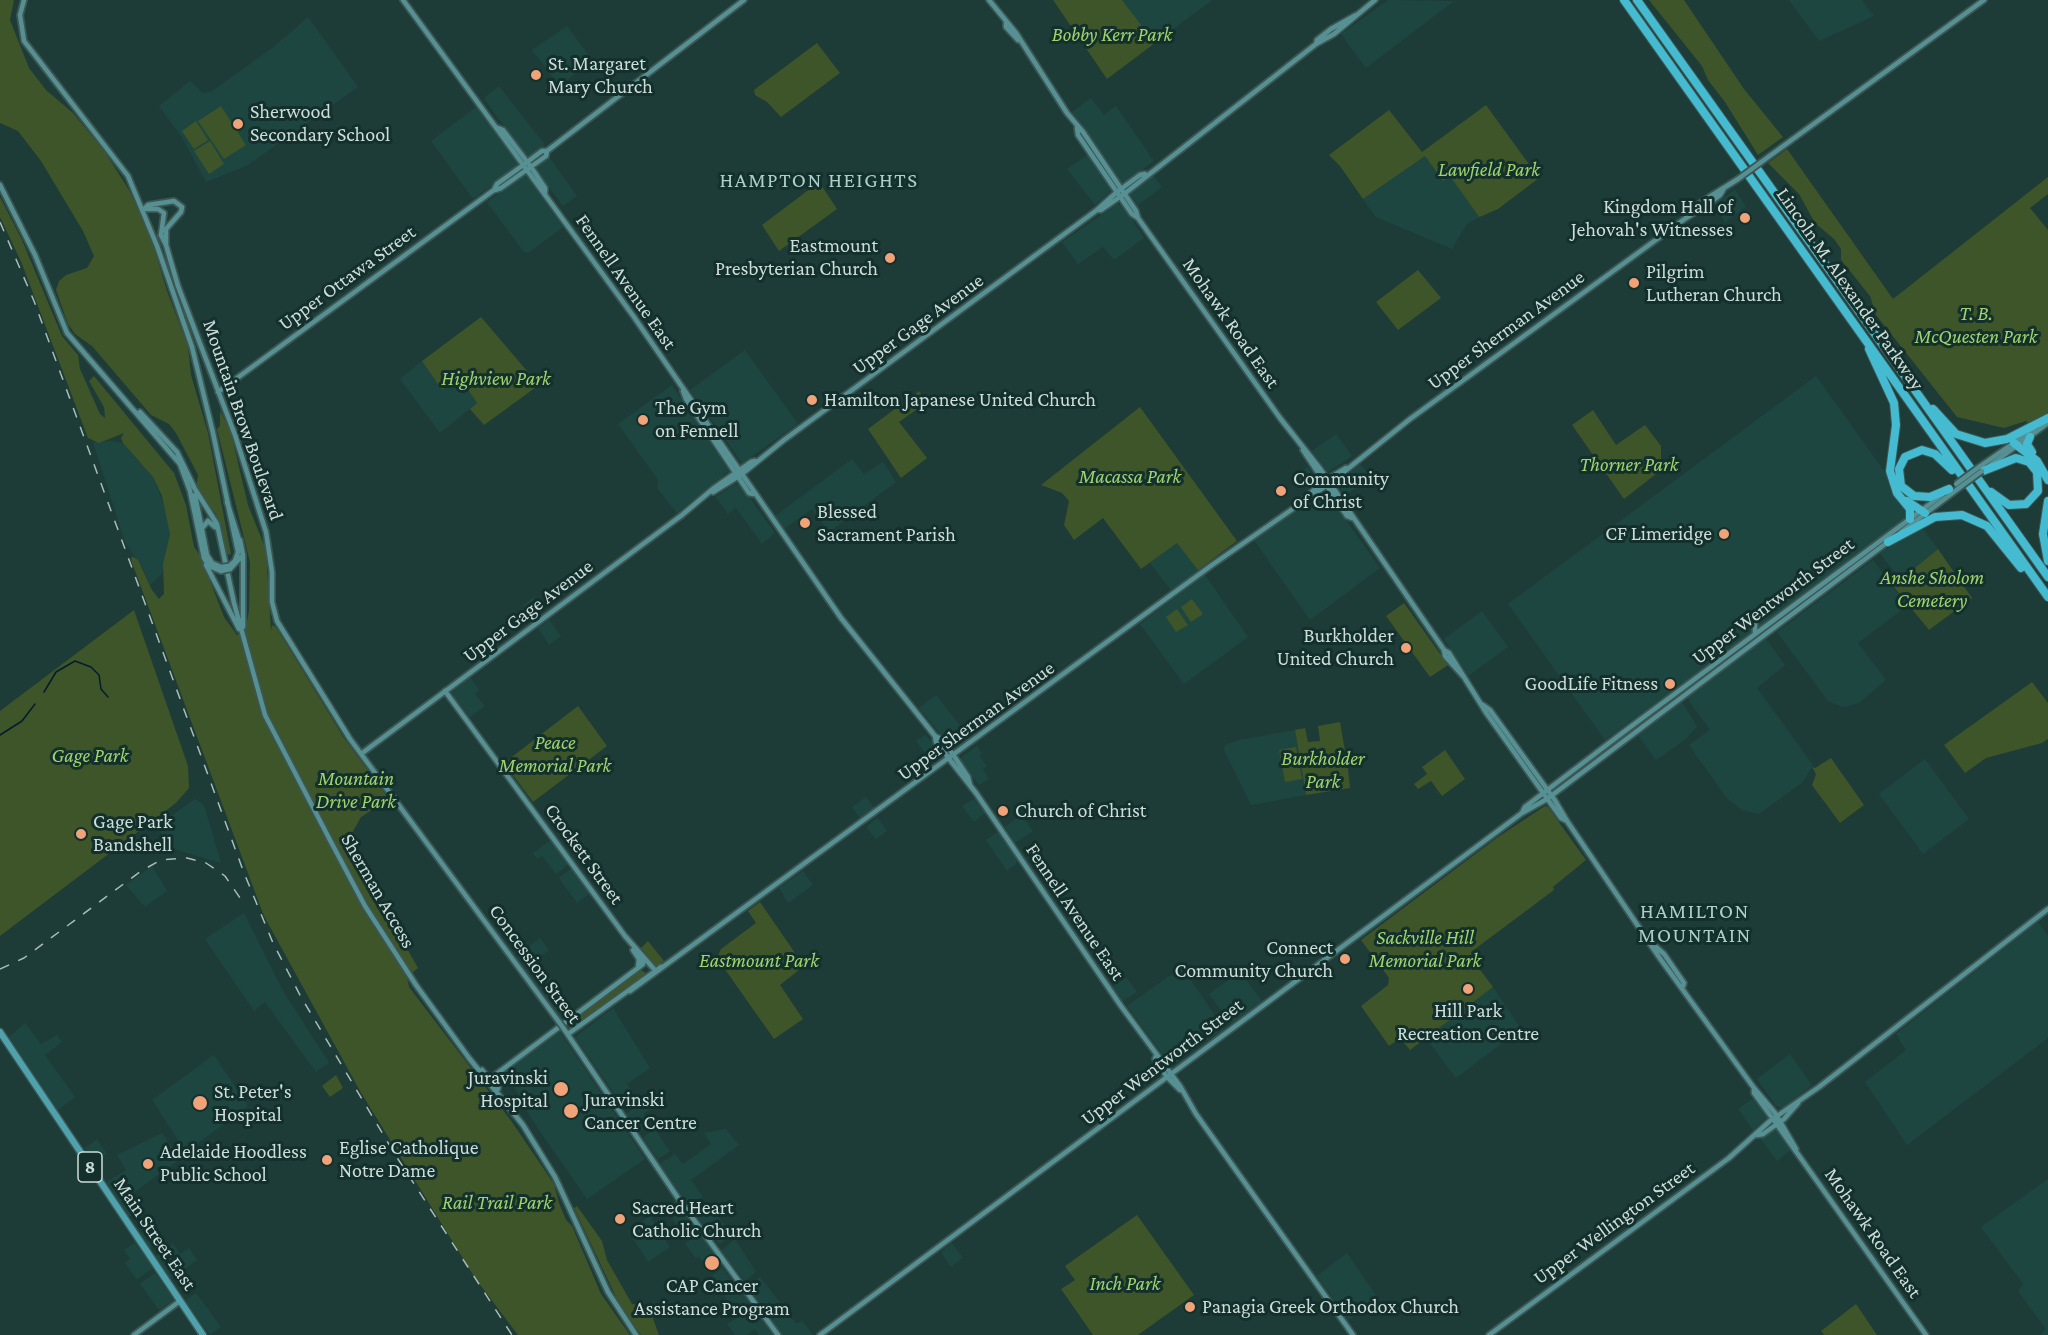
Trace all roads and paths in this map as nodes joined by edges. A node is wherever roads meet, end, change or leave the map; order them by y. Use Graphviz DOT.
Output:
graph roads {
  1 [pos="24,0"];
  2 [pos="403,0"];
  3 [pos="744,0"];
  4 [pos="989,0"];
  5 [pos="1375,0"];
  6 [pos="1622,0"];
  7 [pos="1984,0"];
  8 [pos="1639,2"];
  9 [pos="526,166"];
  10 [pos="0,185"];
  11 [pos="1120,193"];
  12 [pos="146,210"];
  13 [pos="166,245"];
  14 [pos="1861,315"];
  15 [pos="1867,342"];
  16 [pos="218,392"];
  17 [pos="123,396"];
  18 [pos="2048,418"];
  19 [pos="2048,423"];
  20 [pos="2030,437"];
  21 [pos="2016,444"];
  22 [pos="1965,463"];
  23 [pos="1981,470"];
  24 [pos="739,473"];
  25 [pos="2048,479"];
  26 [pos="1327,482"];
  27 [pos="1893,484"];
  28 [pos="193,486"];
  29 [pos="1955,487"];
  30 [pos="1970,489"];
  31 [pos="226,500"];
  32 [pos="2048,501"];
  33 [pos="1922,512"];
  34 [pos="1910,519"];
  35 [pos="202,530"];
  36 [pos="240,540"];
  37 [pos="1886,540"];
  38 [pos="204,558"];
  39 [pos="2048,561"];
  40 [pos="230,568"];
  41 [pos="1841,568"];
  42 [pos="1854,568"];
  43 [pos="221,569"];
  44 [pos="2048,577"];
  45 [pos="1818,586"];
  46 [pos="2048,597"];
  47 [pos="2048,602"];
  48 [pos="1802,607"];
  49 [pos="273,609"];
  50 [pos="1755,617"];
  51 [pos="238,626"];
  52 [pos="243,635"];
  53 [pos="1754,635"];
  54 [pos="445,691"];
  55 [pos="361,754"];
  56 [pos="951,758"];
  57 [pos="1546,791"];
  58 [pos="1549,797"];
  59 [pos="1522,813"];
  60 [pos="2048,909"];
  61 [pos="636,950"];
  62 [pos="663,966"];
  63 [pos="639,968"];
  64 [pos="654,969"];
  65 [pos="651,976"];
  66 [pos="0,1032"];
  67 [pos="566,1032"];
  68 [pos="463,1051"];
  69 [pos="478,1066"];
  70 [pos="504,1067"];
  71 [pos="1169,1075"];
  72 [pos="488,1080"];
  73 [pos="499,1093"];
  74 [pos="503,1100"];
  75 [pos="1777,1120"];
  76 [pos="180,1301"];
  77 [pos="134,1335"];
  78 [pos="203,1335"];
  79 [pos="636,1335"];
  80 [pos="778,1335"];
  81 [pos="820,1335"];
  82 [pos="1353,1335"];
  83 [pos="1489,1335"];
  84 [pos="1926,1335"];
  1 -- 12 [label="main road"];
  2 -- 9 [label="main road, Fennell Avenue East"];
  3 -- 9 [label="main road, Upper Ottawa Street"];
  4 -- 11 [label="main road, Mohawk Road East"];
  5 -- 11 [label="main road, Upper Gage Avenue"];
  6 -- 15 [label="highway, Lincoln M. Alexander Parkway"];
  7 -- 26 [label="main road, Upper Sherman Avenue, bridge"];
  8 -- 14 [label="highway, Lincoln M. Alexander Parkway"];
  9 -- 16 [label="main road, Upper Ottawa Street"];
  9 -- 24 [label="main road, Fennell Avenue East"];
  10 -- 17 [label="main road"];
  11 -- 24 [label="main road, Upper Gage Avenue"];
  11 -- 26 [label="main road, Mohawk Road East"];
  12 -- 13 [label="main road, Mountain Brow Boulevard"];
  12 -- 13 [label="main road"];
  12 -- 31 [label="main road"];
  13 -- 16 [label="main road, Mountain Brow Boulevard"];
  14 -- 18 [label="highway"];
  14 -- 22 [label="highway, Lincoln M. Alexander Parkway"];
  15 -- 27 [label="highway"];
  15 -- 30 [label="highway, Lincoln M. Alexander Parkway"];
  16 -- 49 [label="main road, Mountain Brow Boulevard"];
  17 -- 28 [label="main road"];
  17 -- 38 [label="main road"];
  18 -- 21 [label="main road, Upper Wentworth Street"];
  19 -- 20 [label="main road, Upper Wentworth Street"];
  20 -- 21 [label="main road, Upper Wentworth Street"];
  20 -- 25 [label="highway"];
  21 -- 23 [label="main road, Upper Wentworth Street"];
  21 -- 25 [label="highway"];
  22 -- 23 [label="highway"];
  22 -- 44 [label="highway, Lincoln M. Alexander Parkway"];
  23 -- 29 [label="main road, Upper Wentworth Street, bridge"];
  24 -- 54 [label="main road, Upper Gage Avenue"];
  24 -- 56 [label="main road, Fennell Avenue East"];
  26 -- 56 [label="main road, Upper Sherman Avenue"];
  26 -- 57 [label="main road, Mohawk Road East"];
  27 -- 33 [label="highway"];
  27 -- 34 [label="highway"];
  28 -- 35 [label="main road"];
  28 -- 52 [label="main road"];
  29 -- 30 [label="highway"];
  29 -- 33 [label="main road, Upper Wentworth Street"];
  29 -- 33 [label="main road, Upper Wentworth Street"];
  30 -- 46 [label="highway, Lincoln M. Alexander Parkway"];
  31 -- 36 [label="main road"];
  31 -- 40 [label="main road"];
  32 -- 39 [label="highway"];
  33 -- 34 [label="main road, Upper Wentworth Street"];
  33 -- 37 [label="main road, Upper Wentworth Street"];
  34 -- 37 [label="main road, Upper Wentworth Street"];
  35 -- 43 [label="main road"];
  35 -- 51 [label="main road"];
  36 -- 40 [label="main road"];
  36 -- 52 [label="main road"];
  37 -- 41 [label="main road, Upper Wentworth Street"];
  37 -- 42 [label="main road, Upper Wentworth Street"];
  37 -- 47 [label="highway"];
  38 -- 43 [label="main road"];
  38 -- 51 [label="main road"];
  40 -- 43 [label="main road, bridge"];
  41 -- 42 [label="main road"];
  41 -- 45 [label="main road, Upper Wentworth Street"];
  42 -- 48 [label="main road, Upper Wentworth Street"];
  45 -- 48 [label="main road"];
  45 -- 53 [label="main road, Upper Wentworth Street"];
  48 -- 58 [label="main road, Upper Wentworth Street"];
  49 -- 55 [label="main road, Concession Street"];
  50 -- 53 [label="main road"];
  51 -- 52 [label="main road"];
  52 -- 68 [label="main road, Sherman Access"];
  53 -- 57 [label="main road, Upper Wentworth Street"];
  54 -- 55 [label="main road, Upper Gage Avenue"];
  54 -- 61 [label="main road, Crockett Street"];
  55 -- 67 [label="main road, Concession Street, bridge"];
  56 -- 62 [label="main road, Upper Sherman Avenue"];
  56 -- 71 [label="main road, Fennell Avenue East"];
  57 -- 58 [label="main road, Mohawk Road East"];
  57 -- 59 [label="main road, Upper Wentworth Street"];
  58 -- 59 [label="main road, Upper Wentworth Street"];
  58 -- 75 [label="main road, Mohawk Road East"];
  59 -- 71 [label="main road, Upper Wentworth Street"];
  60 -- 75 [label="main road, Upper Wellington Street"];
  61 -- 63 [label="main road"];
  61 -- 64 [label="main road, Crockett Street"];
  62 -- 64 [label="main road"];
  62 -- 65 [label="main road, Upper Sherman Avenue"];
  63 -- 64 [label="main road"];
  63 -- 65 [label="main road"];
  63 -- 70 [label="main road"];
  65 -- 67 [label="main road, Upper Sherman Avenue"];
  66 -- 76 [label="main road, Main Street East / 8"];
  67 -- 80 [label="main road, Concession Street"];
  68 -- 69 [label="main road, Sherman Access"];
  68 -- 72 [label="main road, Sherman Access"];
  69 -- 70 [label="main road"];
  69 -- 72 [label="main road, Sherman Access"];
  70 -- 72 [label="main road"];
  70 -- 73 [label="main road"];
  71 -- 81 [label="main road, Upper Wentworth Street"];
  71 -- 82 [label="main road, Fennell Avenue East"];
  72 -- 73 [label="main road, Sherman Access"];
  72 -- 74 [label="main road, Sherman Access"];
  73 -- 74 [label="main road, Sherman Access"];
  74 -- 79 [label="main road, Sherman Access"];
  75 -- 83 [label="main road, Upper Wellington Street"];
  75 -- 84 [label="main road, Mohawk Road East"];
  76 -- 77 [label="main road"];
  76 -- 78 [label="main road, Main Street East / 8"];
}
